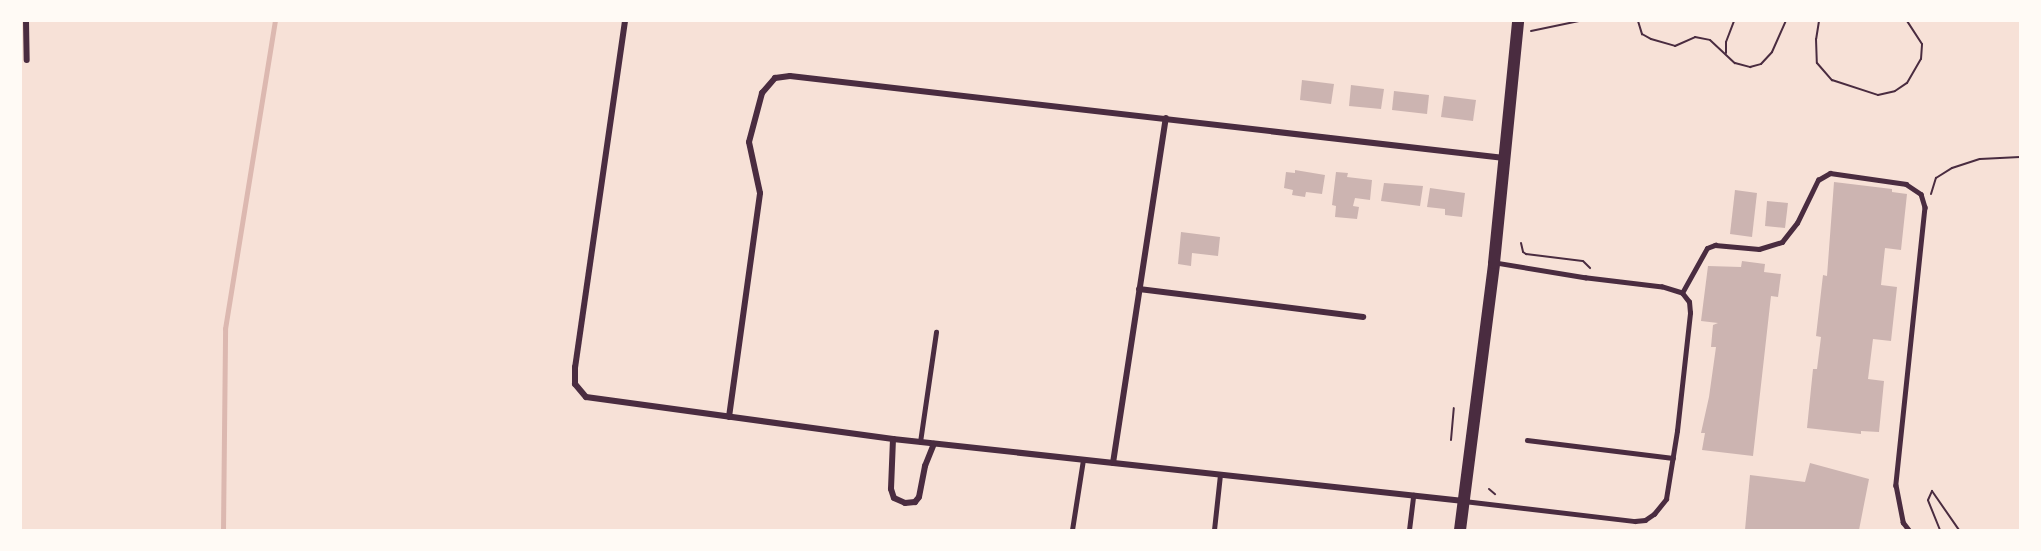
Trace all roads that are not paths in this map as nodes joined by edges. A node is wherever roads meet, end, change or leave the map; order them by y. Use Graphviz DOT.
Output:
graph roads {
  1 [pos="26,21"];
  2 [pos="625,21"];
  3 [pos="1518,21"];
  4 [pos="27,60"];
  5 [pos="1166,118"];
  6 [pos="1504,158"];
  7 [pos="1494,262"];
  8 [pos="1139,289"];
  9 [pos="1682,293"];
  10 [pos="1363,317"];
  11 [pos="936,332"];
  12 [pos="729,417"];
  13 [pos="893,439"];
  14 [pos="1527,440"];
  15 [pos="920,442"];
  16 [pos="934,444"];
  17 [pos="1673,458"];
  18 [pos="1083,460"];
  19 [pos="1113,463"];
  20 [pos="1221,475"];
  21 [pos="1413,495"];
  22 [pos="1464,501"];
  23 [pos="1072,530"];
  24 [pos="1214,530"];
  25 [pos="1409,530"];
  26 [pos="1460,530"];
  27 [pos="1908,530"];
  1 -- 4 [label="street"];
  2 -- 12 [label="street"];
  3 -- 6 [label="main road"];
  5 -- 6 [label="street"];
  5 -- 8 [label="street"];
  5 -- 12 [label="street"];
  6 -- 7 [label="main road"];
  7 -- 9 [label="lane"];
  7 -- 22 [label="main road"];
  8 -- 10 [label="street"];
  8 -- 19 [label="street"];
  9 -- 17 [label="lane"];
  9 -- 27 [label="lane"];
  11 -- 15 [label="lane"];
  12 -- 13 [label="street"];
  13 -- 15 [label="street"];
  13 -- 16 [label="street"];
  14 -- 17 [label="lane"];
  15 -- 16 [label="street"];
  16 -- 18 [label="street"];
  17 -- 22 [label="lane"];
  18 -- 19 [label="street"];
  18 -- 23 [label="lane"];
  19 -- 20 [label="street"];
  20 -- 21 [label="street"];
  20 -- 24 [label="lane"];
  21 -- 22 [label="street"];
  21 -- 25 [label="lane"];
  22 -- 26 [label="main road"];
}
